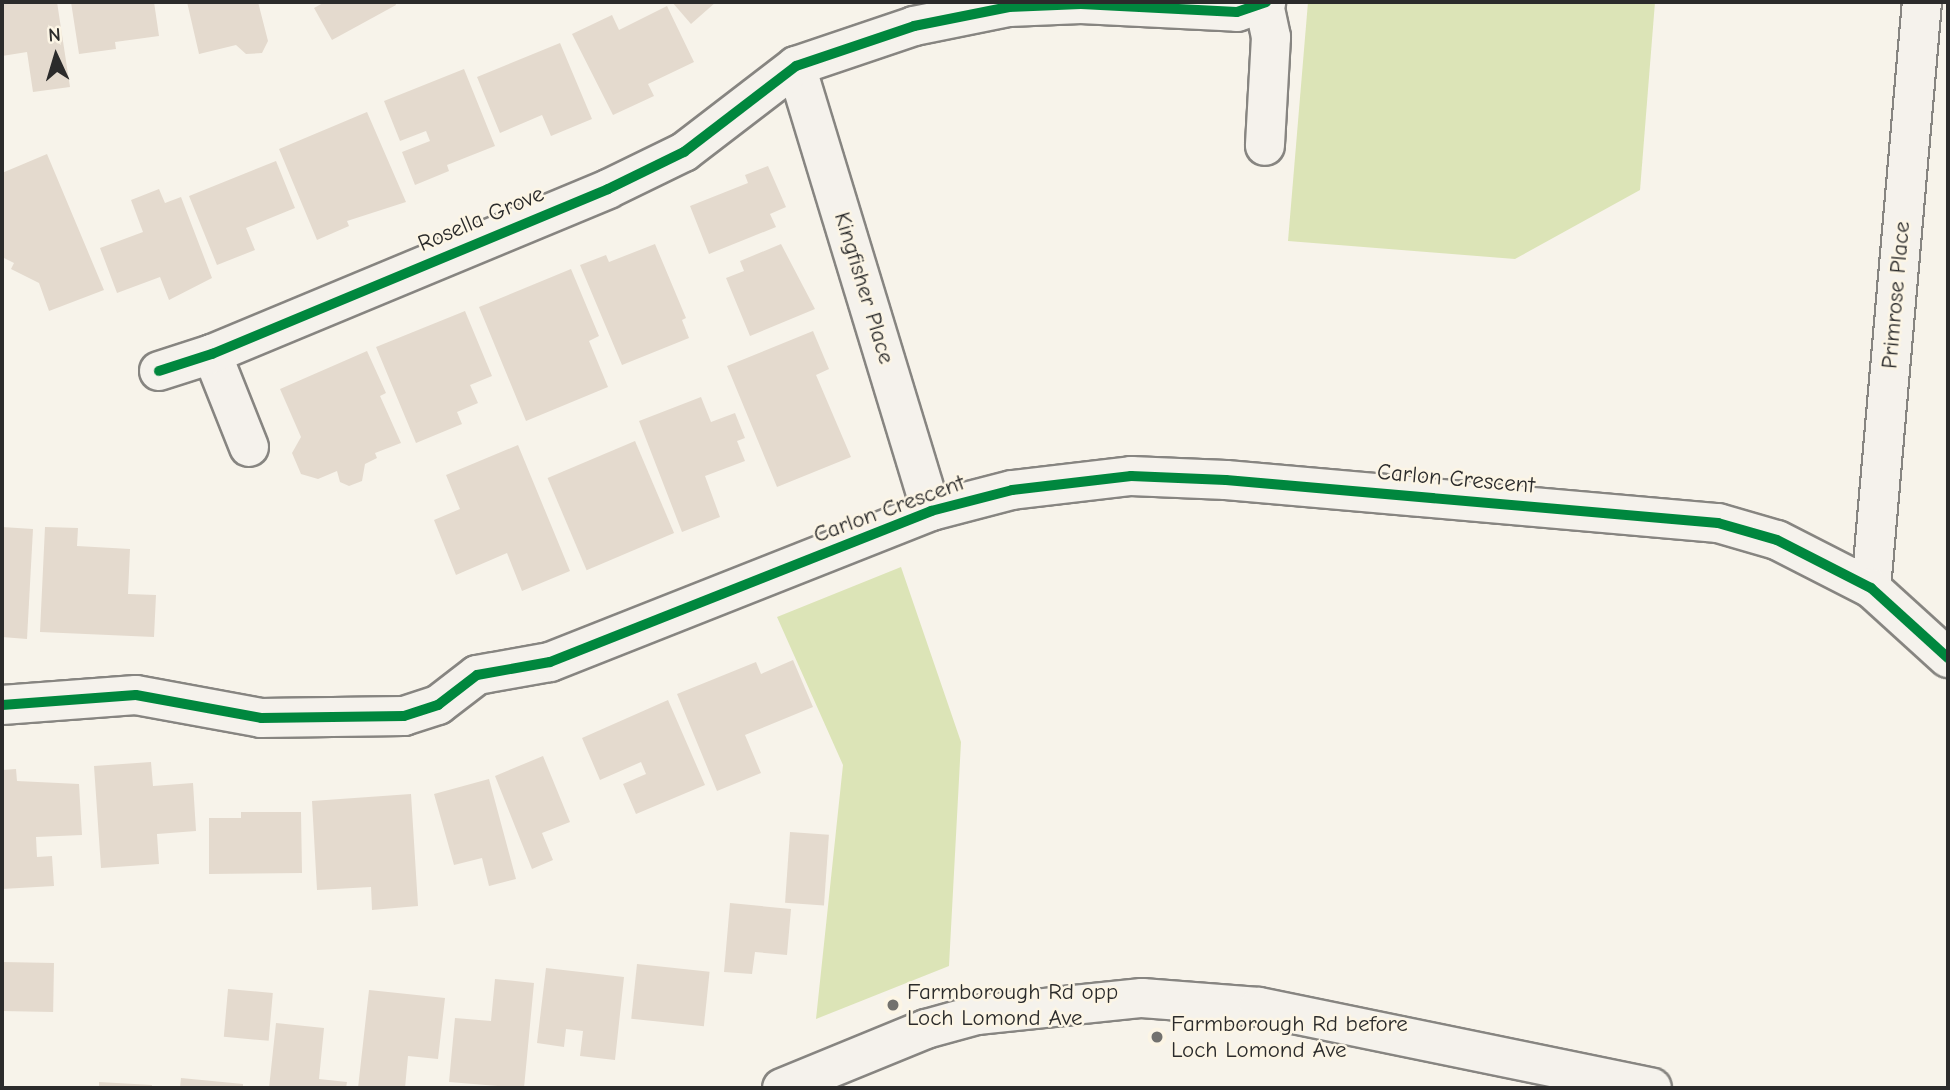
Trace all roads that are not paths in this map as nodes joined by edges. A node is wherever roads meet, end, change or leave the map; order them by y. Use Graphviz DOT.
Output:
graph roads {
  1 [pos="1922,2"];
  2 [pos="1265,3"];
  3 [pos="796,66"];
  4 [pos="1265,146"];
  5 [pos="212,354"];
  6 [pos="159,371"];
  7 [pos="249,447"];
  8 [pos="931,511"];
  9 [pos="1871,588"];
  10 [pos="1948,658"];
  11 [pos="2,705"];
  12 [pos="782,1088"];
  13 [pos="1652,1088"];
  1 -- 9 [label="street, Primrose Place"];
  2 -- 3 [label="street, Rosella Grove"];
  2 -- 4 [label="street"];
  3 -- 5 [label="street, Rosella Grove"];
  3 -- 8 [label="street, Kingfisher Place"];
  5 -- 6 [label="street, Rosella Grove"];
  5 -- 7 [label="street"];
  8 -- 9 [label="street, Carlon Crescent"];
  8 -- 11 [label="street, Carlon Crescent"];
  9 -- 10 [label="street, Carlon Crescent"];
  12 -- 13 [label="street"];
}
